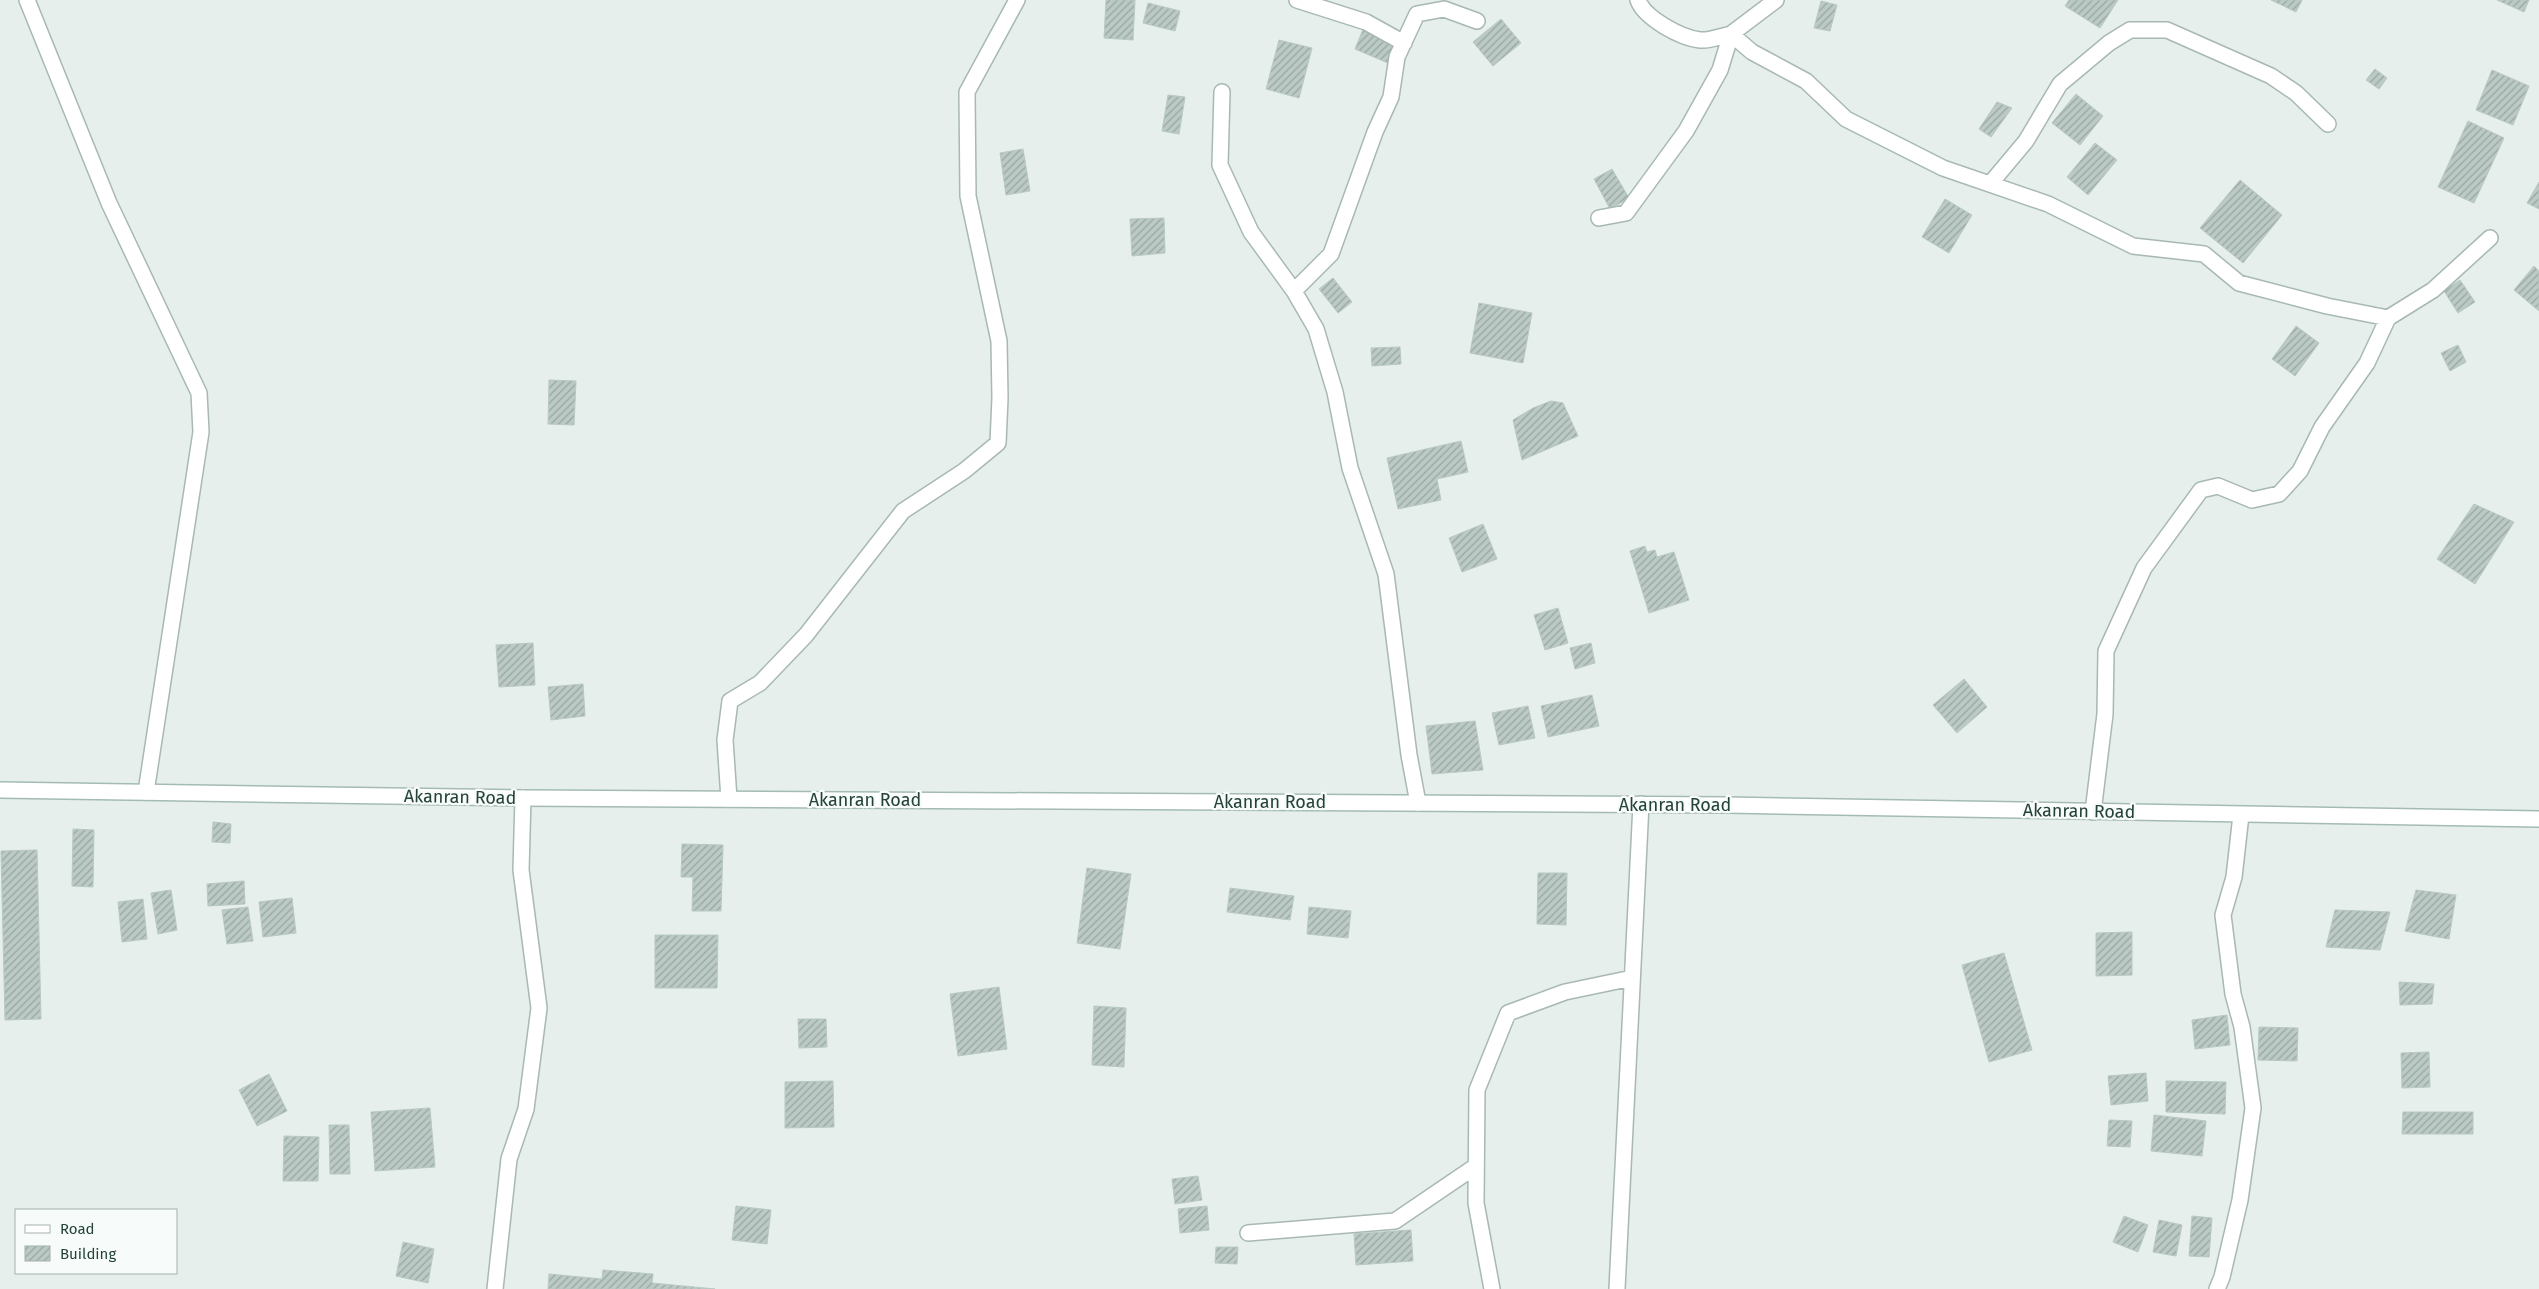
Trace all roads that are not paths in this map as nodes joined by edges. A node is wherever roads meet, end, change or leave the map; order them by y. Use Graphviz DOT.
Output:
graph roads {
  1 [pos="27,0"];
  2 [pos="1017,0"];
  3 [pos="1297,0"];
  4 [pos="1638,0"];
  5 [pos="1776,0"];
  6 [pos="1477,21"];
  7 [pos="1731,34"];
  8 [pos="1404,43"];
  9 [pos="1222,92"];
  10 [pos="2328,124"];
  11 [pos="1990,184"];
  12 [pos="1599,218"];
  13 [pos="2490,238"];
  14 [pos="1294,291"];
  15 [pos="2388,318"];
  16 [pos="0,790"];
  17 [pos="146,792"];
  18 [pos="523,798"];
  19 [pos="729,799"];
  20 [pos="1418,803"];
  21 [pos="1642,804"];
  22 [pos="2093,812"];
  23 [pos="2241,815"];
  24 [pos="2539,819"];
  25 [pos="1632,978"];
  26 [pos="1476,1166"];
  27 [pos="1248,1233"];
  28 [pos="495,1289"];
  29 [pos="1492,1289"];
  30 [pos="1617,1289"];
  31 [pos="2217,1289"];
  1 -- 17 [label="street"];
  2 -- 19 [label="street"];
  3 -- 8 [label="street"];
  4 -- 7 [label="street"];
  5 -- 7 [label="street"];
  6 -- 8 [label="street"];
  7 -- 11 [label="street"];
  7 -- 12 [label="street"];
  8 -- 14 [label="street"];
  9 -- 14 [label="street"];
  10 -- 11 [label="street"];
  11 -- 15 [label="street"];
  13 -- 15 [label="street"];
  14 -- 20 [label="street"];
  15 -- 22 [label="street"];
  16 -- 17 [label="street, Akanran Road"];
  17 -- 18 [label="street, Akanran Road"];
  18 -- 19 [label="street, Akanran Road"];
  18 -- 28 [label="street"];
  19 -- 20 [label="street, Akanran Road"];
  20 -- 21 [label="street, Akanran Road"];
  21 -- 22 [label="street, Akanran Road"];
  21 -- 25 [label="street"];
  22 -- 23 [label="street, Akanran Road"];
  23 -- 24 [label="street, Akanran Road"];
  23 -- 31 [label="street"];
  25 -- 26 [label="street"];
  25 -- 30 [label="street"];
  26 -- 27 [label="street"];
  26 -- 29 [label="street"];
}
